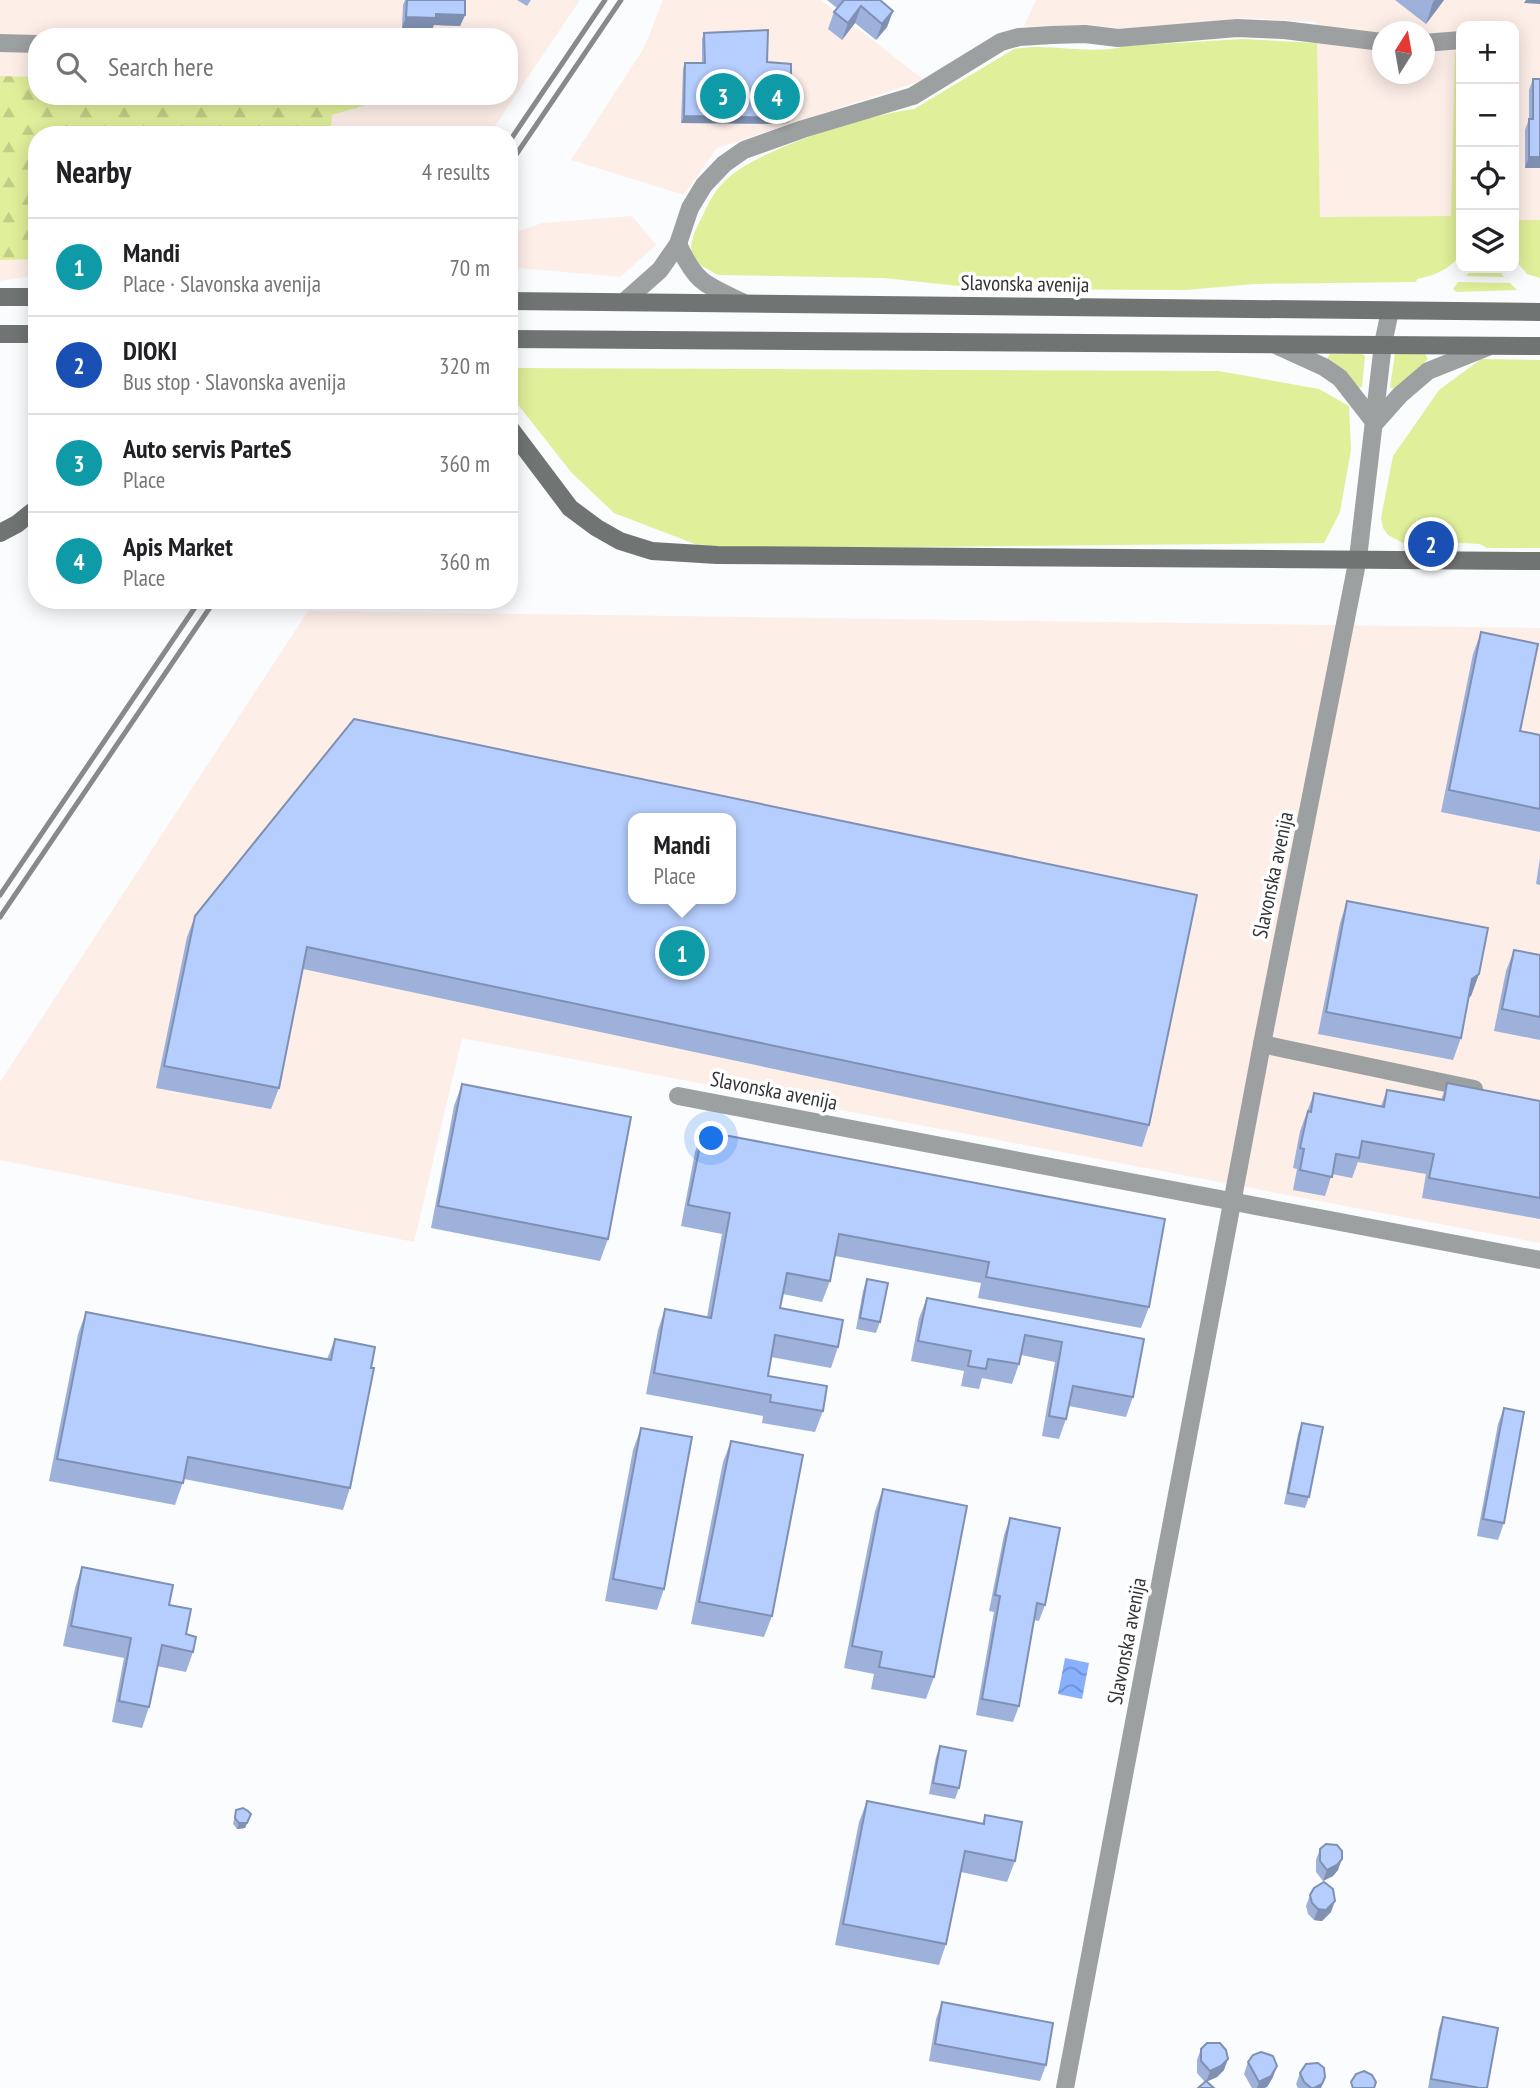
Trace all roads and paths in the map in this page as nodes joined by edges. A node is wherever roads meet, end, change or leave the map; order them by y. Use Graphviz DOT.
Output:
graph roads {
  1 [pos="1456,40"];
  2 [pos="1372,41"];
  3 [pos="1435,42"];
  4 [pos="0,43"];
  5 [pos="28,44"];
  6 [pos="678,244"];
  7 [pos="0,297"];
  8 [pos="28,297"];
  9 [pos="518,300"];
  10 [pos="625,301"];
  11 [pos="742,302"];
  12 [pos="1390,311"];
  13 [pos="1540,312"];
  14 [pos="0,334"];
  15 [pos="28,334"];
  16 [pos="518,339"];
  17 [pos="1383,344"];
  18 [pos="1278,345"];
  19 [pos="1490,346"];
  20 [pos="1540,346"];
  21 [pos="1375,424"];
  22 [pos="518,439"];
  23 [pos="28,515"];
  24 [pos="0,533"];
  25 [pos="1358,558"];
  26 [pos="1540,561"];
  27 [pos="1262,1044"];
  28 [pos="1488,1092"];
  29 [pos="678,1096"];
  30 [pos="1233,1202"];
  31 [pos="1540,1260"];
  32 [pos="1065,2088"];
  1 -- 3 [label="street"];
  2 -- 6 [label="street"];
  4 -- 5 [label="street"];
  6 -- 10 [label="street"];
  6 -- 11 [label="street"];
  7 -- 8 [label="main road"];
  9 -- 10 [label="main road, Slavonska avenija"];
  10 -- 11 [label="main road, Slavonska avenija"];
  11 -- 12 [label="main road, Slavonska avenija"];
  12 -- 13 [label="main road, Slavonska avenija"];
  12 -- 17 [label="street, Slavonska avenija"];
  14 -- 15 [label="main road"];
  16 -- 18 [label="main road"];
  17 -- 18 [label="main road"];
  17 -- 19 [label="main road"];
  17 -- 21 [label="street, Slavonska avenija"];
  18 -- 21 [label="street"];
  19 -- 20 [label="main road"];
  19 -- 21 [label="street"];
  21 -- 25 [label="street, Slavonska avenija"];
  22 -- 25 [label="main road"];
  23 -- 24 [label="main road"];
  25 -- 26 [label="main road"];
  25 -- 27 [label="street, Slavonska avenija"];
  27 -- 28 [label="street"];
  27 -- 30 [label="street, Slavonska avenija"];
  29 -- 30 [label="street, Slavonska avenija"];
  30 -- 31 [label="street, Slavonska avenija"];
  30 -- 32 [label="street, Slavonska avenija"];
}
